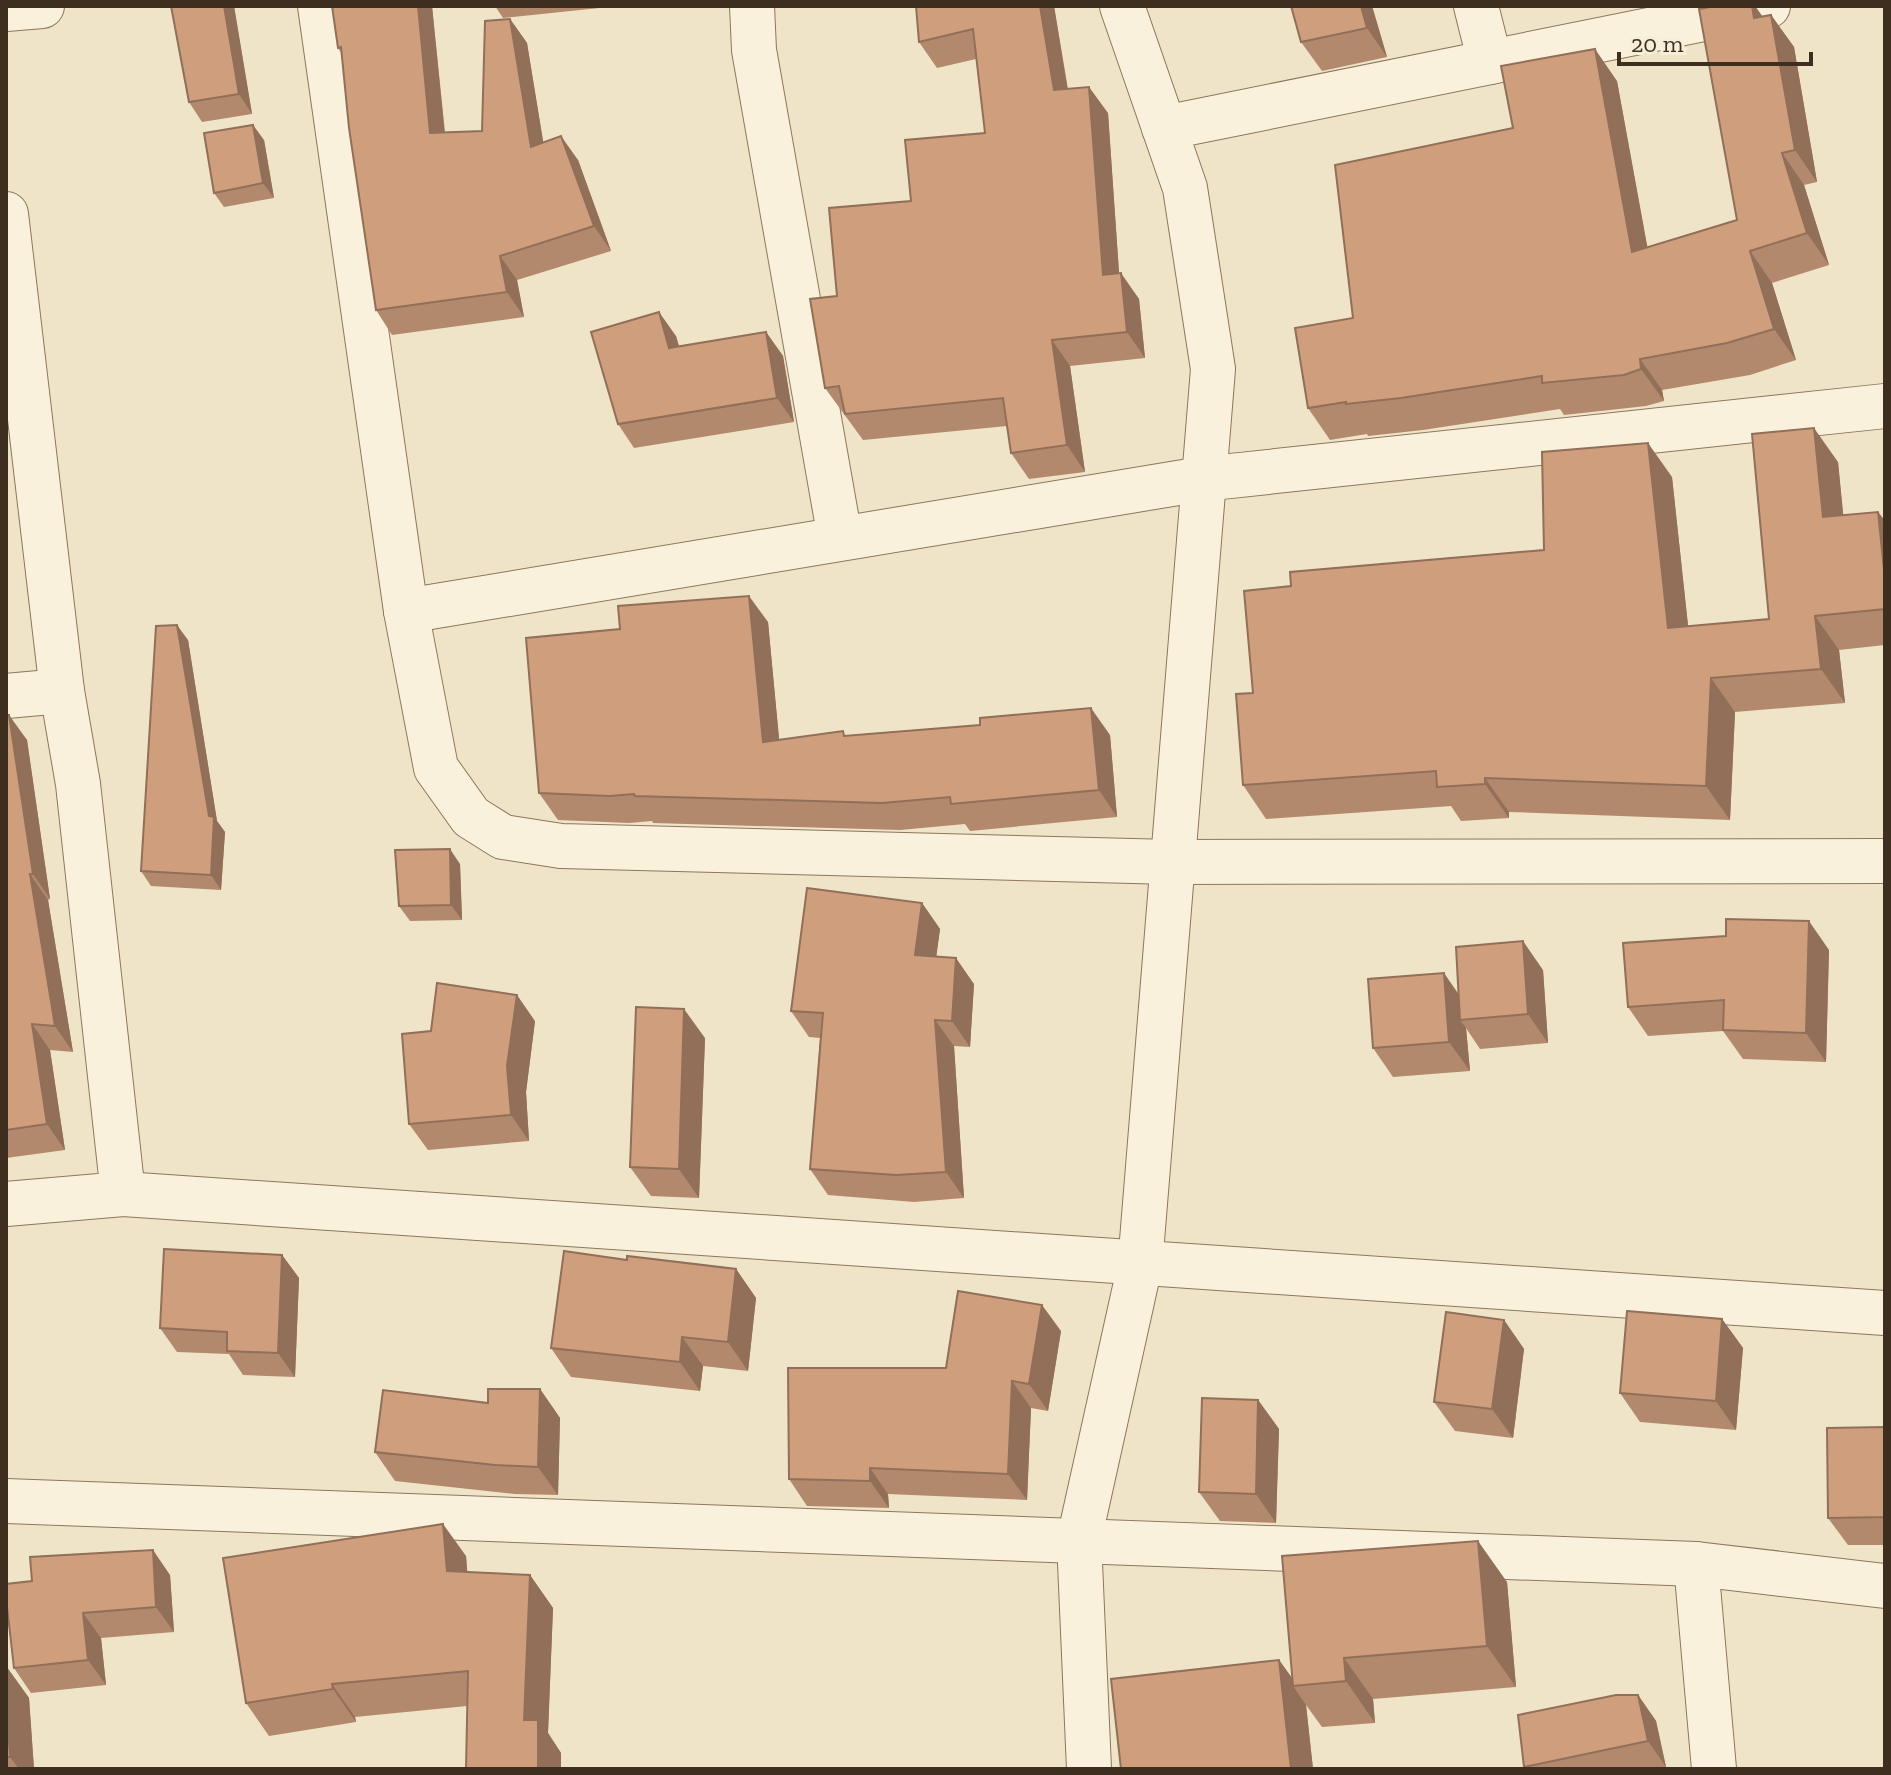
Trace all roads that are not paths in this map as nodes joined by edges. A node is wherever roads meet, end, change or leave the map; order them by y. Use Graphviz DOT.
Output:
graph roads {
  1 [pos="42,6"];
  2 [pos="320,6"];
  3 [pos="752,6"];
  4 [pos="1122,6"];
  5 [pos="1476,6"];
  6 [pos="1768,6"];
  7 [pos="6,9"];
  8 [pos="1490,62"];
  9 [pos="1164,128"];
  10 [pos="6,214"];
  11 [pos="1885,406"];
  12 [pos="1202,479"];
  13 [pos="840,538"];
  14 [pos="406,611"];
  15 [pos="62,691"];
  16 [pos="6,696"];
  17 [pos="1885,861"];
  18 [pos="1171,862"];
  19 [pos="123,1194"];
  20 [pos="6,1204"];
  21 [pos="1140,1265"];
  22 [pos="1885,1313"];
  23 [pos="6,1501"];
  24 [pos="1079,1540"];
  25 [pos="1696,1564"];
  26 [pos="1885,1586"];
  27 [pos="1089,1769"];
  28 [pos="1714,1769"];
  1 -- 7 [label="street"];
  2 -- 14 [label="street"];
  3 -- 13 [label="street"];
  4 -- 9 [label="street"];
  5 -- 8 [label="street"];
  6 -- 8 [label="street"];
  8 -- 9 [label="street"];
  9 -- 12 [label="street"];
  10 -- 15 [label="street"];
  11 -- 12 [label="street"];
  12 -- 13 [label="street"];
  12 -- 18 [label="street"];
  13 -- 14 [label="street"];
  14 -- 18 [label="street"];
  15 -- 16 [label="street"];
  15 -- 19 [label="street"];
  17 -- 18 [label="street"];
  18 -- 21 [label="street"];
  19 -- 20 [label="street"];
  19 -- 21 [label="street"];
  21 -- 22 [label="street"];
  21 -- 24 [label="street"];
  23 -- 24 [label="street"];
  24 -- 25 [label="street"];
  24 -- 27 [label="street"];
  25 -- 26 [label="street"];
  25 -- 28 [label="street"];
}
